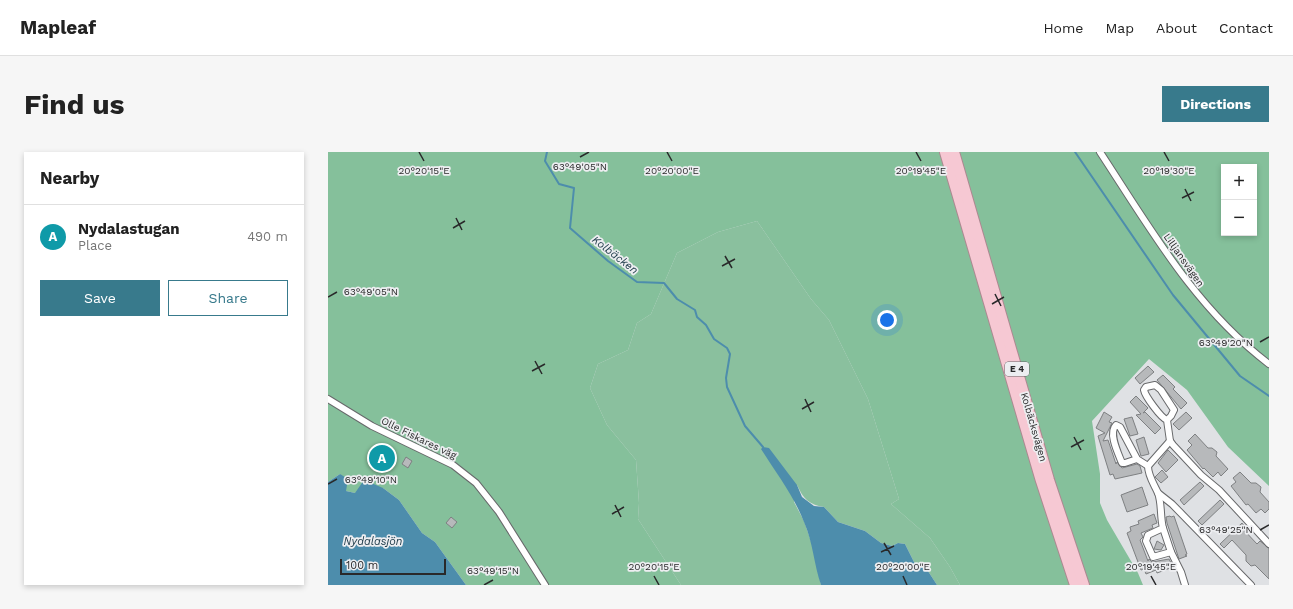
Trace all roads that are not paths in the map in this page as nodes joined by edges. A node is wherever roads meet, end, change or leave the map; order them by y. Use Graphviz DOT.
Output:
graph roads {
  1 [pos="945,152"];
  2 [pos="954,152"];
  3 [pos="1100,152"];
  4 [pos="1269,364"];
  5 [pos="328,399"];
  6 [pos="1167,420"];
  7 [pos="1170,441"];
  8 [pos="1137,459"];
  9 [pos="1148,466"];
  10 [pos="1158,493"];
  11 [pos="1163,528"];
  12 [pos="1269,544"];
  13 [pos="1170,552"];
  14 [pos="545,585"];
  15 [pos="1075,585"];
  16 [pos="1084,585"];
  17 [pos="1185,585"];
  18 [pos="1252,585"];
  1 -- 15 [label="highway, Kolbäcksvägen / E 4"];
  2 -- 16 [label="highway, Kolbäcksvägen / E 4"];
  3 -- 4 [label="street, Lilljansvägen"];
  5 -- 14 [label="street, Olle Fiskares väg"];
  6 -- 6 [label="street"];
  6 -- 7 [label="street"];
  7 -- 9 [label="street"];
  7 -- 12 [label="street"];
  8 -- 8 [label="street"];
  8 -- 9 [label="street"];
  9 -- 10 [label="street"];
  10 -- 11 [label="street"];
  10 -- 18 [label="street"];
  11 -- 13 [label="street"];
  11 -- 13 [label="street"];
  13 -- 17 [label="street"];
}
